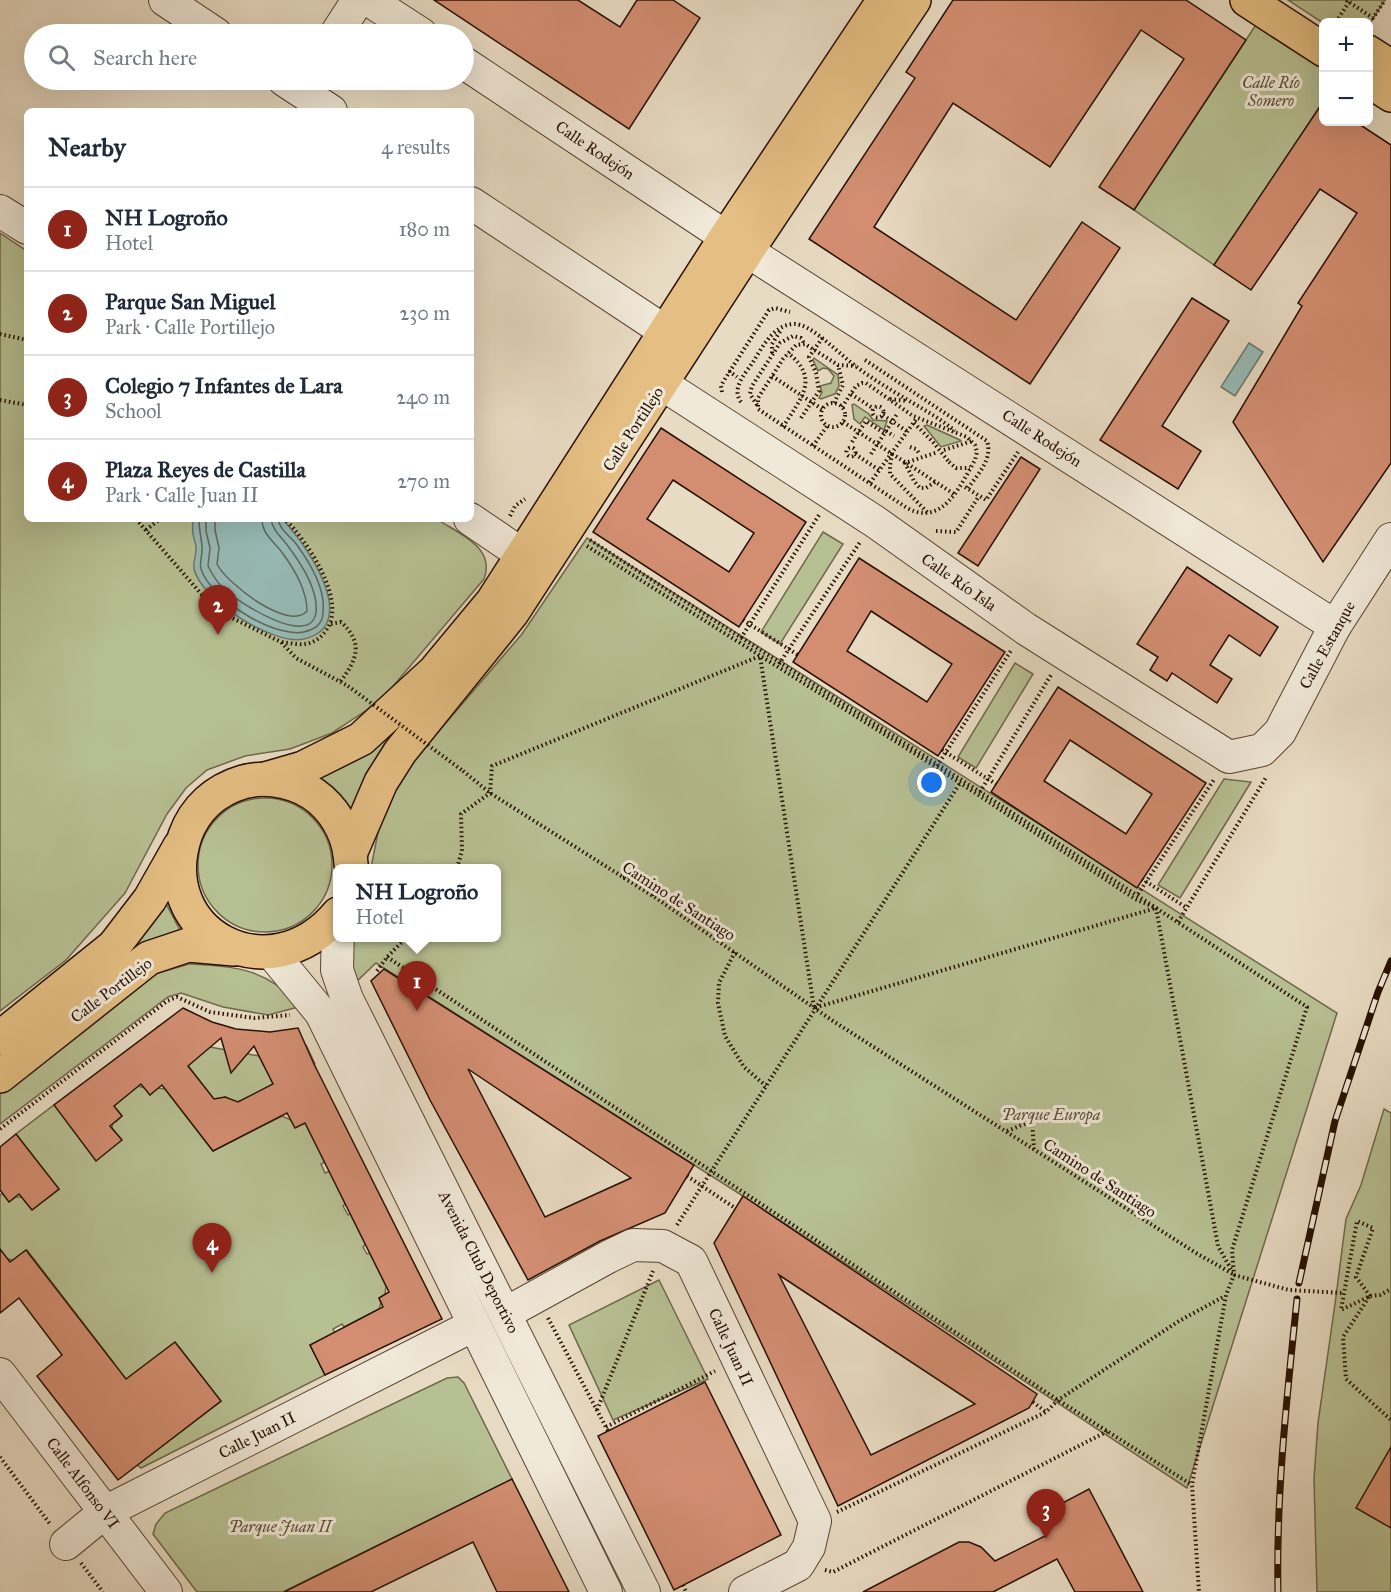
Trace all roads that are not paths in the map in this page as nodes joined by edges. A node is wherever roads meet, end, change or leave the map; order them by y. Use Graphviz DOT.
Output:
graph roads {
  1 [pos="165,0"];
  2 [pos="358,0"];
  3 [pos="369,0"];
  4 [pos="884,0"];
  5 [pos="914,0"];
  6 [pos="1247,0"];
  7 [pos="1288,0"];
  8 [pos="1319,20"];
  9 [pos="201,24"];
  10 [pos="342,24"];
  11 [pos="406,24"];
  12 [pos="1319,47"];
  13 [pos="1373,55"];
  14 [pos="1391,67"];
  15 [pos="474,70"];
  16 [pos="1373,83"];
  17 [pos="295,90"];
  18 [pos="1391,95"];
  19 [pos="326,108"];
  20 [pos="474,205"];
  21 [pos="0,211"];
  22 [pos="24,226"];
  23 [pos="737,244"];
  24 [pos="666,332"];
  25 [pos="662,384"];
  26 [pos="474,522"];
  27 [pos="1391,539"];
  28 [pos="510,546"];
  29 [pos="1335,626"];
  30 [pos="1229,757"];
  31 [pos="265,779"];
  32 [pos="184,839"];
  33 [pos="350,861"];
  34 [pos="333,919"];
  35 [pos="338,942"];
  36 [pos="239,950"];
  37 [pos="271,952"];
  38 [pos="0,1038"];
  39 [pos="0,1076"];
  40 [pos="506,1313"];
  41 [pos="474,1325"];
  42 [pos="0,1374"];
  43 [pos="105,1512"];
  44 [pos="66,1544"];
  45 [pos="166,1592"];
  46 [pos="606,1592"];
  47 [pos="644,1592"];
  48 [pos="745,1592"];
  1 -- 9 [label="street"];
  2 -- 10 [label="street"];
  3 -- 11 [label="street"];
  4 -- 23 [label="main road, Calle Portillejo"];
  5 -- 23 [label="main road, Calle Portillejo"];
  6 -- 12 [label="main road"];
  7 -- 8 [label="main road"];
  13 -- 14 [label="main road"];
  15 -- 23 [label="street, Calle Rodejón"];
  16 -- 18 [label="main road"];
  17 -- 19 [label="street"];
  20 -- 24 [label="street"];
  21 -- 22 [label="street"];
  23 -- 24 [label="main road, Calle Portillejo"];
  23 -- 25 [label="main road, Calle Portillejo"];
  23 -- 29 [label="street, Calle Rodejón"];
  24 -- 28 [label="main road, Calle Portillejo"];
  25 -- 30 [label="street, Calle Río Isla"];
  25 -- 33 [label="main road, Calle Portillejo"];
  26 -- 28 [label="street"];
  27 -- 29 [label="street, Calle Estanque"];
  28 -- 31 [label="main road, Calle Portillejo"];
  29 -- 30 [label="street, Calle Estanque"];
  31 -- 32 [label="main road, Calle Portillejo"];
  31 -- 33 [label="main road"];
  32 -- 36 [label="main road"];
  32 -- 38 [label="main road, Calle Portillejo"];
  34 -- 37 [label="main road, Calle Portillejo"];
  35 -- 40 [label="street, Avenida Club Deportivo"];
  36 -- 37 [label="main road, Calle Portillejo"];
  36 -- 39 [label="main road, Calle Portillejo"];
  37 -- 41 [label="street, Avenida Club Deportivo"];
  40 -- 47 [label="street, Avenida Club Deportivo"];
  40 -- 48 [label="street, Calle Juan II"];
  41 -- 43 [label="street, Calle Juan II"];
  41 -- 46 [label="street, Avenida Club Deportivo"];
  42 -- 43 [label="street, Calle Alfonso VI"];
  43 -- 44 [label="street, Calle Juan II"];
  43 -- 45 [label="street, Calle Alfonso VI"];
}
